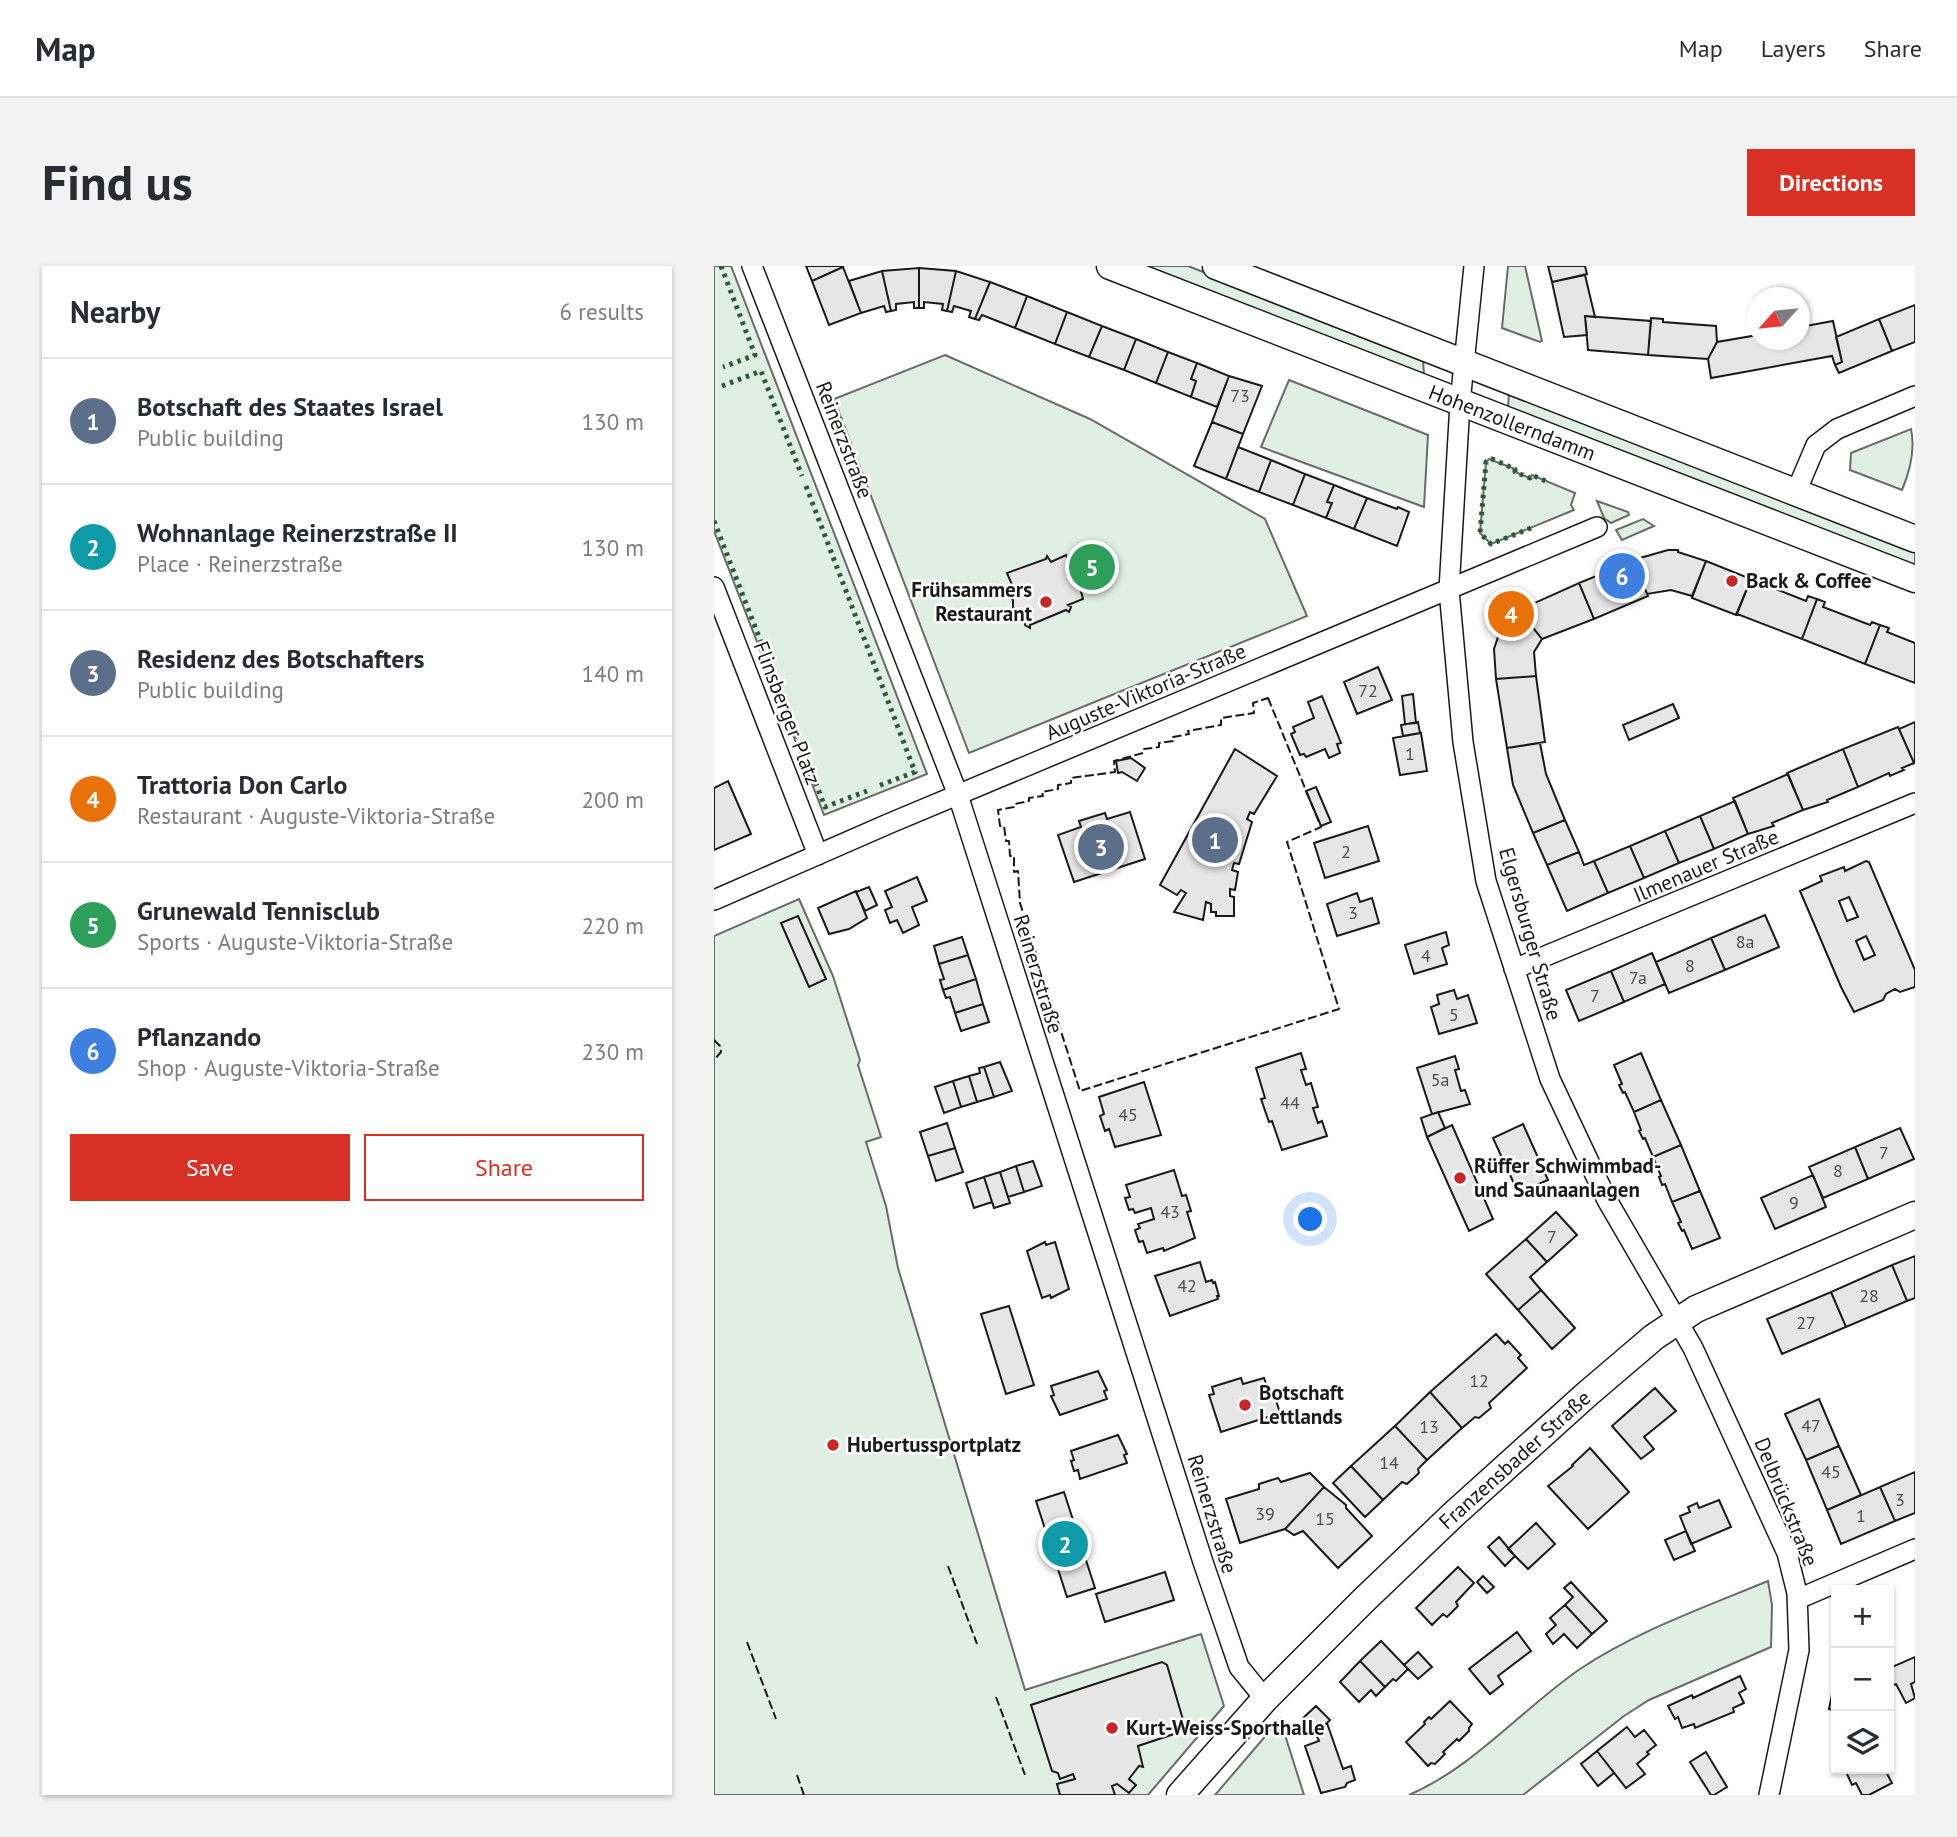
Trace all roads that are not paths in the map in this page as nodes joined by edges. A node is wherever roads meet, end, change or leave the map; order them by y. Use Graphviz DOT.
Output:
graph roads {
  1 [pos="752,266"];
  2 [pos="1110,266"];
  3 [pos="1216,266"];
  4 [pos="1474,266"];
  5 [pos="1464,363"];
  6 [pos="1915,397"];
  7 [pos="1460,403"];
  8 [pos="1796,492"];
  9 [pos="1597,527"];
  10 [pos="1915,539"];
  11 [pos="1915,579"];
  12 [pos="714,587"];
  13 [pos="1448,590"];
  14 [pos="958,795"];
  15 [pos="1915,803"];
  16 [pos="818,855"];
  17 [pos="714,900"];
  18 [pos="1514,969"];
  19 [pos="1915,1215"];
  20 [pos="1677,1320"];
  21 [pos="1915,1549"];
  22 [pos="1798,1599"];
  23 [pos="1265,1699"];
  24 [pos="1180,1795"];
  25 [pos="1769,1795"];
  1 -- 14 [label="street, Reinerzstraße"];
  2 -- 7 [label="main road, Hohenzollerndamm"];
  3 -- 5 [label="main road, Hohenzollerndamm"];
  4 -- 5 [label="street, Elgersburger Straße"];
  5 -- 7 [label="street, Elgersburger Straße"];
  5 -- 8 [label="main road, Hohenzollerndamm"];
  6 -- 8 [label="street"];
  7 -- 11 [label="main road, Hohenzollerndamm"];
  7 -- 13 [label="street, Elgersburger Straße"];
  8 -- 10 [label="main road, Hohenzollerndamm"];
  9 -- 13 [label="street, Auguste-Viktoria-Straße"];
  12 -- 16 [label="street, Flinsberger Platz"];
  13 -- 14 [label="street, Auguste-Viktoria-Straße"];
  13 -- 18 [label="street, Elgersburger Straße"];
  14 -- 16 [label="street, Auguste-Viktoria-Straße"];
  14 -- 23 [label="street, Reinerzstraße"];
  15 -- 18 [label="street, Ilmenauer Straße"];
  16 -- 17 [label="street, Auguste-Viktoria-Straße"];
  18 -- 20 [label="street, Elgersburger Straße"];
  19 -- 20 [label="main road, Franzensbader Straße"];
  20 -- 22 [label="street, Delbrückstraße"];
  20 -- 23 [label="main road, Franzensbader Straße"];
  21 -- 22 [label="street"];
  22 -- 25 [label="street, Delbrückstraße"];
  23 -- 24 [label="main road, Franzensbader Straße"];
}
